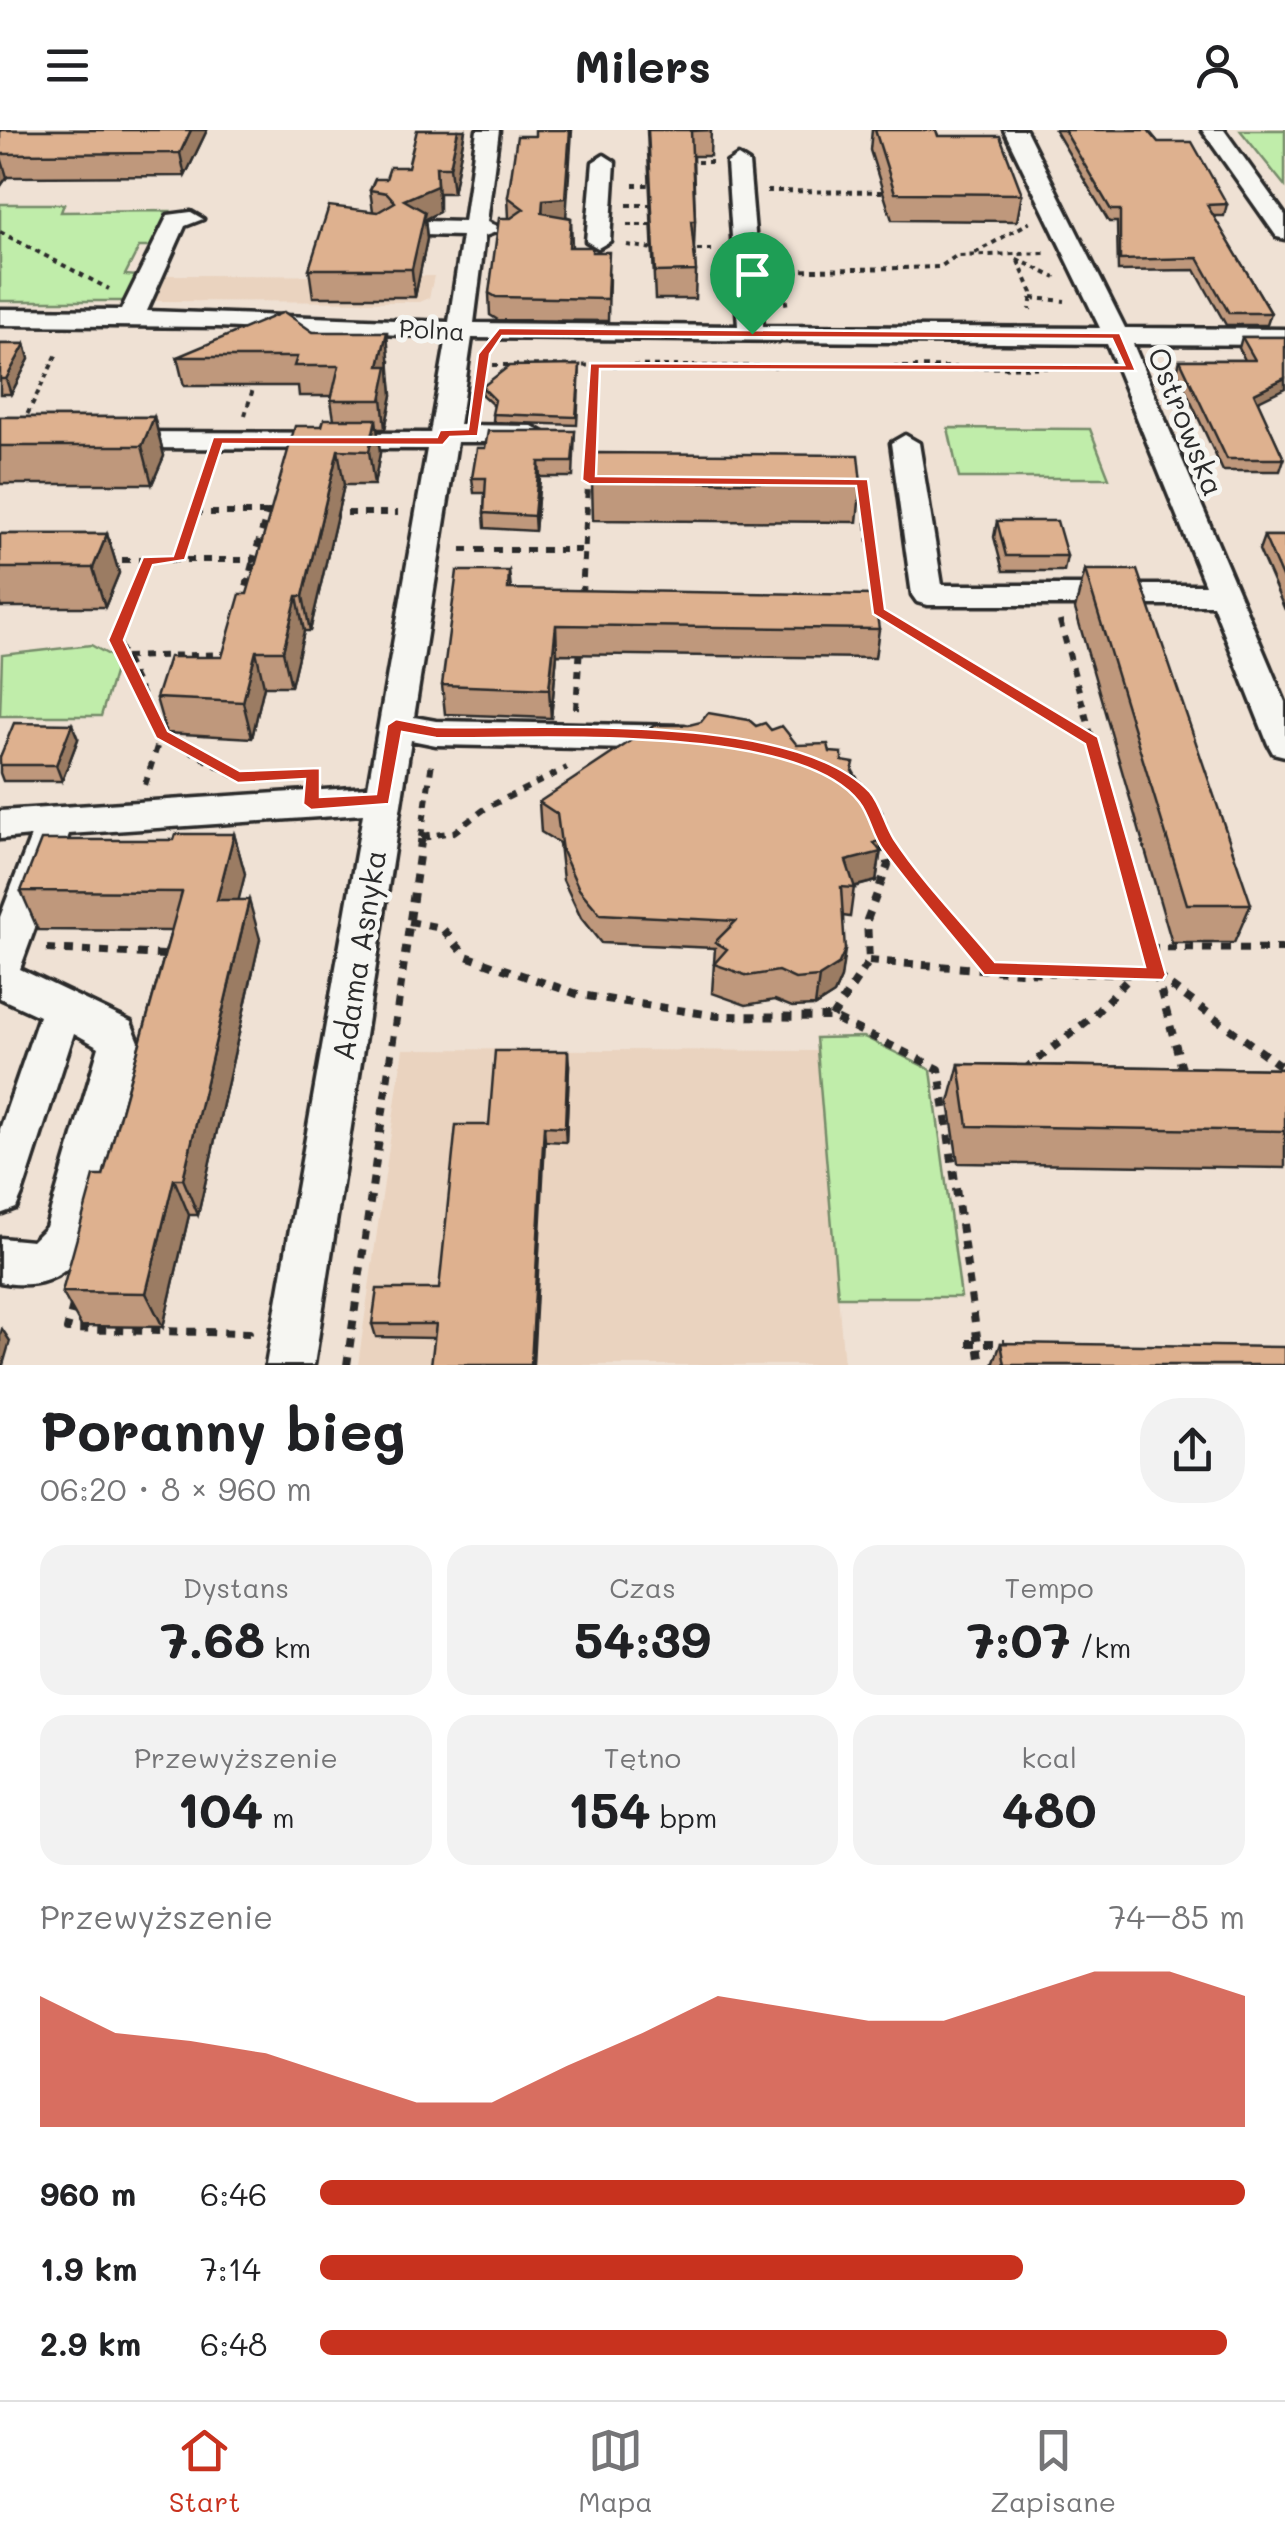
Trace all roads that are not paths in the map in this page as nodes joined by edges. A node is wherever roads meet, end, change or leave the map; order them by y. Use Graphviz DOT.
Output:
graph roads {
  1 [pos="488,130"];
  2 [pos="1016,130"];
  3 [pos="1213,130"];
  4 [pos="604,162"];
  5 [pos="738,163"];
  6 [pos="192,219"];
  7 [pos="423,228"];
  8 [pos="473,229"];
  9 [pos="510,229"];
  10 [pos="570,229"];
  11 [pos="1285,232"];
  12 [pos="134,310"];
  13 [pos="0,317"];
  14 [pos="89,317"];
  15 [pos="259,320"];
  16 [pos="459,331"];
  17 [pos="752,334"];
  18 [pos="1116,336"];
  19 [pos="1285,337"];
  20 [pos="582,435"];
  21 [pos="454,436"];
  22 [pos="93,440"];
  23 [pos="906,443"];
  24 [pos="1224,594"];
  25 [pos="396,725"];
  26 [pos="687,738"];
  27 [pos="1285,744"];
  28 [pos="384,800"];
  29 [pos="54,821"];
  30 [pos="0,825"];
  31 [pos="61,1011"];
  32 [pos="0,1194"];
  33 [pos="0,1260"];
  34 [pos="290,1365"];
  1 -- 8 [label="street, Adama Asnyka"];
  2 -- 18 [label="street, Ostrowska"];
  3 -- 11 [label="street"];
  4 -- 10 [label="street"];
  5 -- 17 [label="street"];
  6 -- 12 [label="street"];
  7 -- 8 [label="street"];
  8 -- 9 [label="street"];
  8 -- 16 [label="street, Adama Asnyka"];
  12 -- 14 [label="street, Polna"];
  12 -- 15 [label="street, Polna"];
  13 -- 14 [label="street, Polna"];
  14 -- 15 [label="street"];
  15 -- 16 [label="street, Polna"];
  16 -- 17 [label="street, Polna"];
  16 -- 21 [label="street, Adama Asnyka"];
  17 -- 18 [label="street, Polna"];
  18 -- 19 [label="street, Polna"];
  18 -- 24 [label="street, Ostrowska"];
  20 -- 21 [label="street"];
  21 -- 22 [label="street"];
  21 -- 25 [label="street, Adama Asnyka"];
  23 -- 24 [label="street"];
  24 -- 27 [label="street, Ostrowska"];
  25 -- 26 [label="street"];
  25 -- 28 [label="street, Adama Asnyka"];
  28 -- 29 [label="street"];
  28 -- 34 [label="street, Adama Asnyka"];
  29 -- 30 [label="street"];
  29 -- 31 [label="street"];
  31 -- 32 [label="street"];
  31 -- 33 [label="street"];
}
